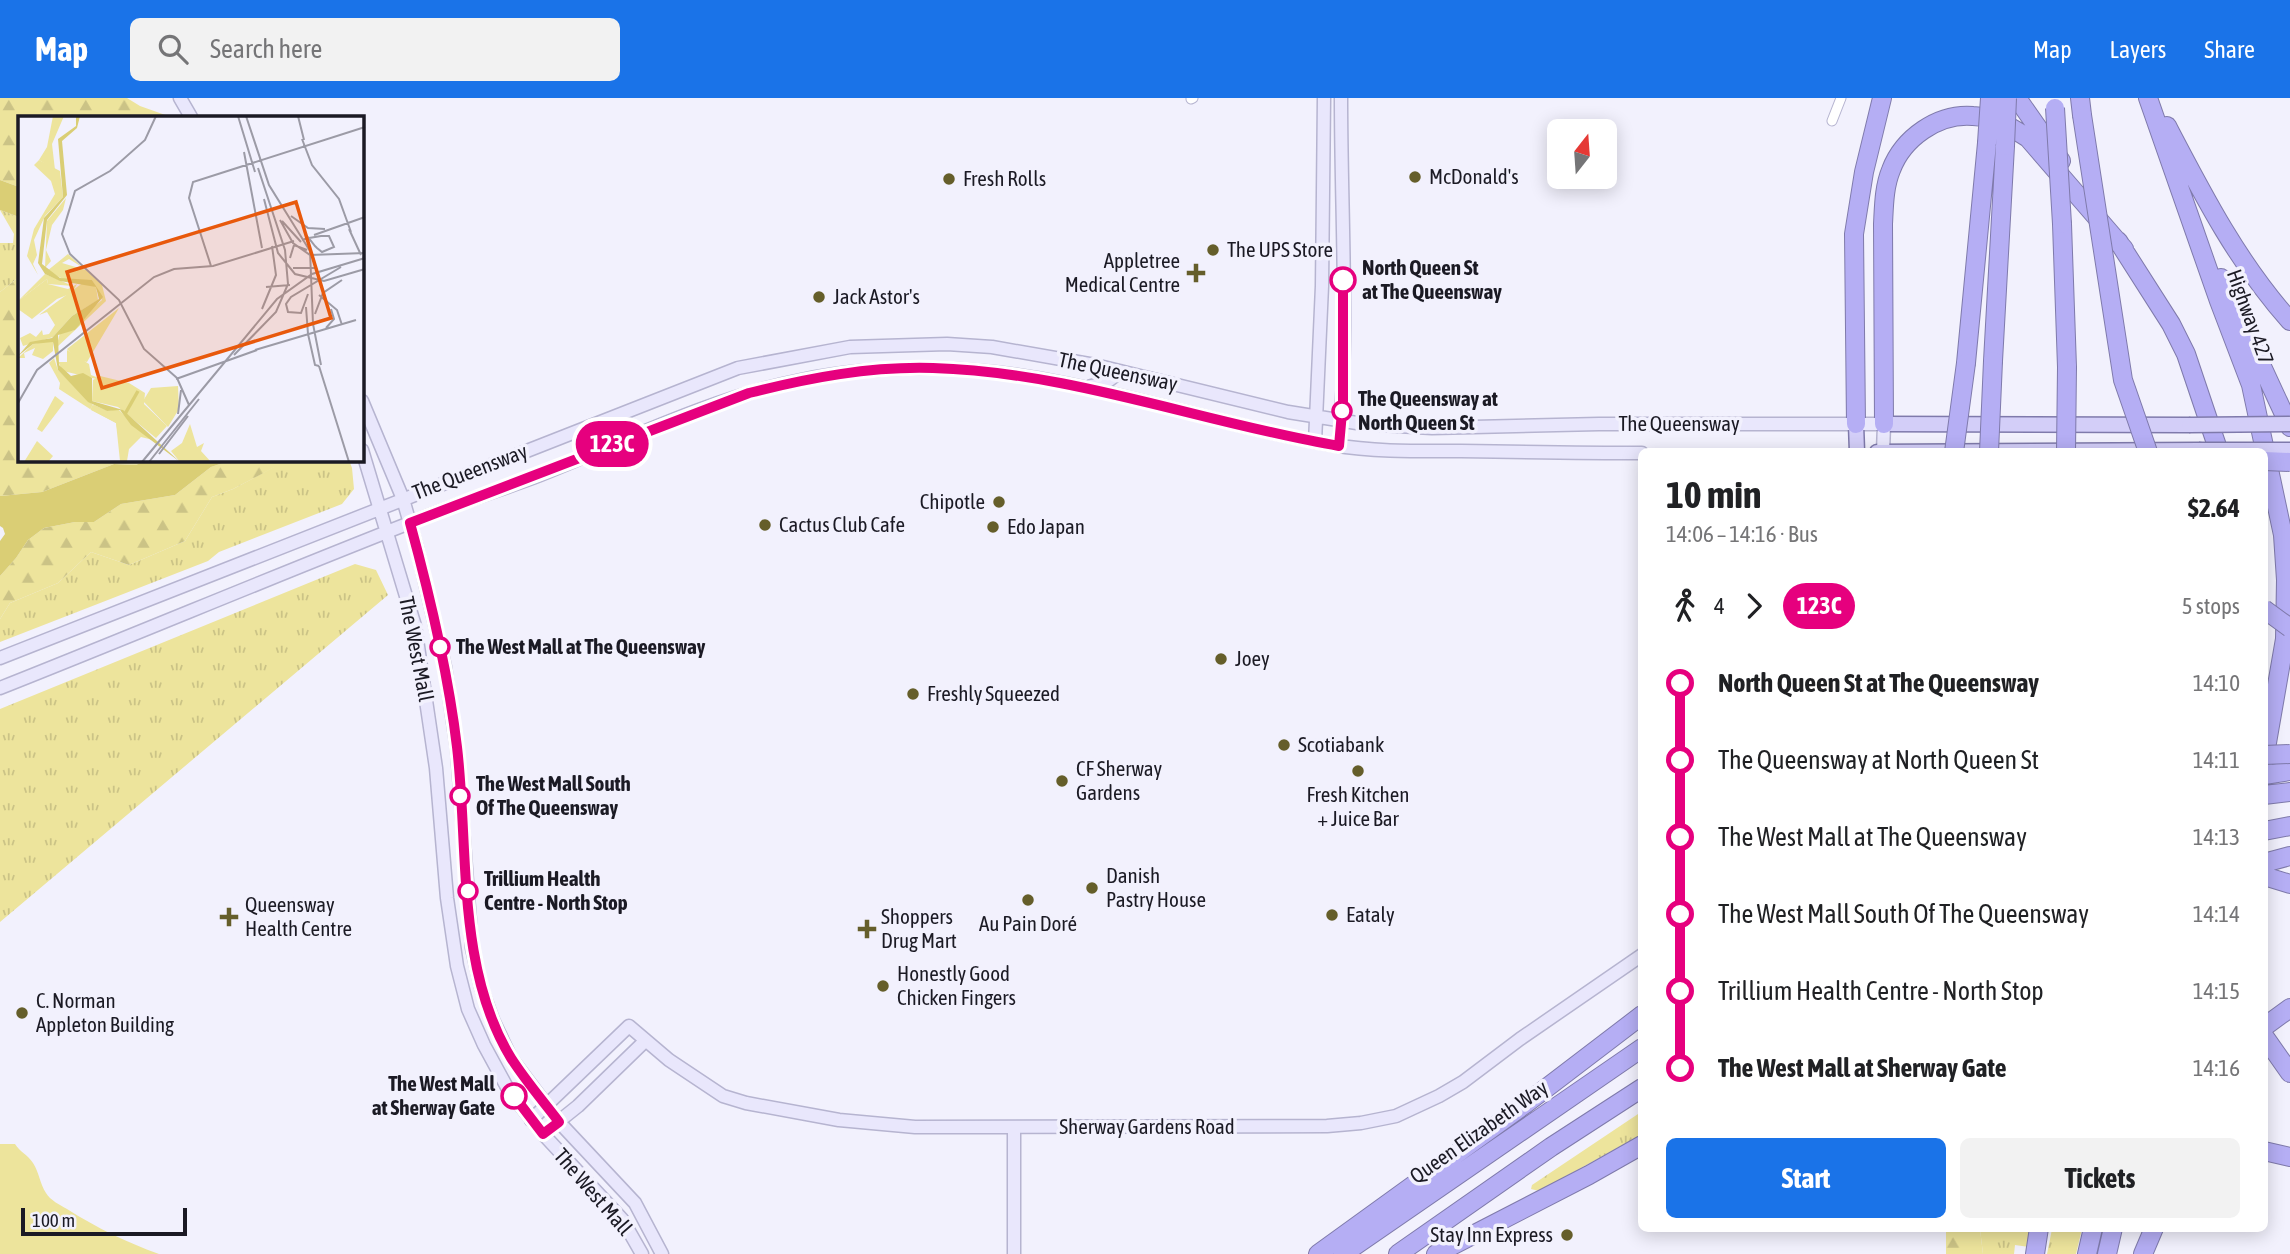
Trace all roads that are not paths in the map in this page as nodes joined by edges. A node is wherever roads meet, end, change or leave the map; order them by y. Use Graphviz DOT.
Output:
graph roads {
  1 [pos="180,98"];
  2 [pos="1324,98"];
  3 [pos="1341,98"];
  4 [pos="1840,98"];
  5 [pos="1882,98"];
  6 [pos="1990,98"];
  7 [pos="2007,98"];
  8 [pos="2017,98"];
  9 [pos="2150,98"];
  10 [pos="2055,103"];
  11 [pos="2081,106"];
  12 [pos="190,116"];
  13 [pos="1832,121"];
  14 [pos="1996,144"];
  15 [pos="2178,184"];
  16 [pos="2124,249"];
  17 [pos="2290,321"];
  18 [pos="1120,371"];
  19 [pos="1083,387"];
  20 [pos="364,406"];
  21 [pos="1316,416"];
  22 [pos="1342,420"];
  23 [pos="1856,424"];
  24 [pos="1884,424"];
  25 [pos="2290,426"];
  26 [pos="1315,442"];
  27 [pos="1339,446"];
  28 [pos="1857,448"];
  29 [pos="1883,448"];
  30 [pos="1955,448"];
  31 [pos="1989,448"];
  32 [pos="2066,448"];
  33 [pos="2147,448"];
  34 [pos="2218,448"];
  35 [pos="2264,448"];
  36 [pos="2268,450"];
  37 [pos="2290,450"];
  38 [pos="1638,453"];
  39 [pos="364,456"];
  40 [pos="2268,461"];
  41 [pos="2290,462"];
  42 [pos="2268,465"];
  43 [pos="402,499"];
  44 [pos="380,507"];
  45 [pos="410,523"];
  46 [pos="387,532"];
  47 [pos="2268,612"];
  48 [pos="2290,628"];
  49 [pos="0,658"];
  50 [pos="0,688"];
  51 [pos="2268,737"];
  52 [pos="2290,754"];
  53 [pos="2268,755"];
  54 [pos="2290,771"];
  55 [pos="2268,774"];
  56 [pos="2290,792"];
  57 [pos="2268,795"];
  58 [pos="2290,826"];
  59 [pos="2268,830"];
  60 [pos="2290,856"];
  61 [pos="2268,862"];
  62 [pos="2268,877"];
  63 [pos="2290,884"];
  64 [pos="1638,958"];
  65 [pos="2290,1008"];
  66 [pos="1638,1018"];
  67 [pos="2268,1024"];
  68 [pos="645,1041"];
  69 [pos="2268,1042"];
  70 [pos="1638,1051"];
  71 [pos="2290,1073"];
  72 [pos="1638,1091"];
  73 [pos="546,1106"];
  74 [pos="531,1119"];
  75 [pos="559,1122"];
  76 [pos="1014,1128"];
  77 [pos="543,1134"];
  78 [pos="1638,1147"];
  79 [pos="2268,1152"];
  80 [pos="2290,1157"];
  81 [pos="2038,1232"];
  82 [pos="2092,1232"];
  83 [pos="2112,1232"];
  84 [pos="2139,1232"];
  85 [pos="2152,1232"];
  86 [pos="642,1254"];
  87 [pos="662,1254"];
  88 [pos="1014,1254"];
  89 [pos="1318,1254"];
  90 [pos="1343,1254"];
  91 [pos="1398,1254"];
  92 [pos="1436,1254"];
  93 [pos="2035,1254"];
  94 [pos="2087,1254"];
  95 [pos="2106,1254"];
  96 [pos="2134,1254"];
  97 [pos="2143,1254"];
  1 -- 12 [label="main road"];
  2 -- 21 [label="main road"];
  3 -- 22 [label="main road"];
  4 -- 13 [label="street"];
  5 -- 23 [label="highway"];
  6 -- 14 [label="highway, bridge"];
  7 -- 14 [label="highway, bridge"];
  8 -- 16 [label="highway"];
  9 -- 15 [label="highway"];
  9 -- 17 [label="highway"];
  10 -- 32 [label="highway, bridge"];
  11 -- 33 [label="highway, bridge"];
  14 -- 30 [label="highway, bridge"];
  14 -- 31 [label="highway, bridge"];
  15 -- 25 [label="highway"];
  15 -- 35 [label="highway, Highway 427"];
  16 -- 24 [label="highway"];
  16 -- 34 [label="highway"];
  18 -- 19 [label="main road"];
  18 -- 21 [label="main road, The Queensway"];
  18 -- 43 [label="main road, The Queensway"];
  19 -- 26 [label="main road, The Queensway"];
  19 -- 45 [label="main road, The Queensway"];
  20 -- 43 [label="main road, The West Mall"];
  21 -- 22 [label="main road, The Queensway"];
  21 -- 26 [label="main road"];
  22 -- 23 [label="main road, The Queensway"];
  22 -- 27 [label="main road"];
  23 -- 24 [label="main road, The Queensway"];
  23 -- 28 [label="main road"];
  24 -- 25 [label="main road, The Queensway, bridge"];
  24 -- 29 [label="main road"];
  26 -- 27 [label="main road, The Queensway"];
  27 -- 38 [label="main road, The Queensway"];
  36 -- 37 [label="main road, bridge"];
  39 -- 44 [label="main road, The West Mall"];
  40 -- 41 [label="highway, bridge"];
  42 -- 51 [label="highway, Highway 427"];
  43 -- 44 [label="main road, The Queensway"];
  43 -- 45 [label="main road, The West Mall"];
  44 -- 46 [label="main road, The West Mall"];
  44 -- 49 [label="main road, The Queensway"];
  45 -- 46 [label="main road, The Queensway"];
  45 -- 73 [label="main road, The West Mall"];
  46 -- 50 [label="main road, The Queensway"];
  46 -- 74 [label="main road, The West Mall"];
  47 -- 48 [label="highway, bridge"];
  52 -- 53 [label="highway, bridge"];
  54 -- 55 [label="highway"];
  56 -- 57 [label="highway"];
  58 -- 59 [label="highway"];
  60 -- 61 [label="highway"];
  62 -- 63 [label="highway"];
  64 -- 76 [label="main road, Sherway Gardens Road"];
  65 -- 67 [label="highway"];
  66 -- 89 [label="highway"];
  68 -- 73 [label="main road, Sherway Gardens Road"];
  68 -- 75 [label="main road"];
  68 -- 76 [label="main road, Sherway Gardens Road"];
  69 -- 71 [label="highway"];
  70 -- 90 [label="highway, Queen Elizabeth Way"];
  72 -- 91 [label="highway"];
  73 -- 74 [label="main road"];
  73 -- 75 [label="main road, The West Mall"];
  74 -- 77 [label="main road, The West Mall"];
  75 -- 77 [label="main road"];
  75 -- 87 [label="main road, The West Mall"];
  76 -- 88 [label="main road"];
  77 -- 86 [label="main road, The West Mall"];
  78 -- 92 [label="highway"];
  79 -- 80 [label="highway"];
  81 -- 93 [label="highway"];
  82 -- 94 [label="highway"];
  83 -- 95 [label="highway"];
  84 -- 96 [label="highway"];
  85 -- 97 [label="highway"];
}
